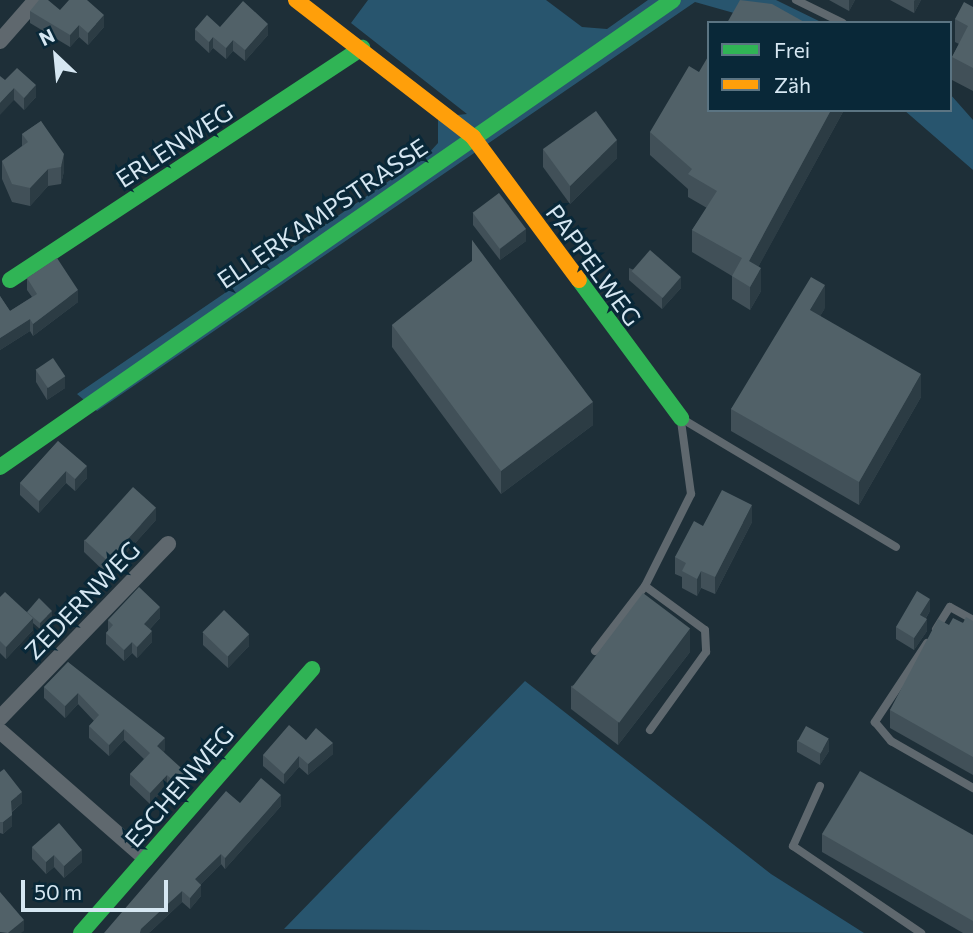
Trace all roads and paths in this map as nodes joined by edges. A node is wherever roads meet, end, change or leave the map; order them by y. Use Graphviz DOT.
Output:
graph roads {
  1 [pos="36,0"];
  2 [pos="296,0"];
  3 [pos="673,0"];
  4 [pos="796,0"];
  5 [pos="839,21"];
  6 [pos="0,41"];
  7 [pos="362,47"];
  8 [pos="472,138"];
  9 [pos="10,280"];
  10 [pos="681,418"];
  11 [pos="0,467"];
  12 [pos="168,544"];
  13 [pos="896,547"];
  14 [pos="645,586"];
  15 [pos="973,620"];
  16 [pos="595,651"];
  17 [pos="312,669"];
  18 [pos="0,718"];
  19 [pos="650,730"];
  20 [pos="0,731"];
  21 [pos="820,786"];
  22 [pos="973,788"];
  23 [pos="146,859"];
  24 [pos="81,933"];
  25 [pos="921,933"];
  1 -- 6 [label="street"];
  2 -- 7 [label="street, PAPPELWEG"];
  3 -- 8 [label="street, ELLERKAMPSTRASSE"];
  4 -- 5 [label="lane"];
  7 -- 8 [label="street, PAPPELWEG"];
  7 -- 9 [label="street, ERLENWEG"];
  8 -- 10 [label="street, PAPPELWEG"];
  8 -- 11 [label="street, ELLERKAMPSTRASSE"];
  10 -- 13 [label="lane"];
  10 -- 14 [label="lane"];
  12 -- 18 [label="street, ZEDERNWEG"];
  14 -- 16 [label="lane"];
  14 -- 19 [label="lane"];
  15 -- 22 [label="lane"];
  17 -- 23 [label="street, ESCHENWEG"];
  20 -- 23 [label="street"];
  21 -- 25 [label="lane"];
  23 -- 24 [label="street, ESCHENWEG"];
}
